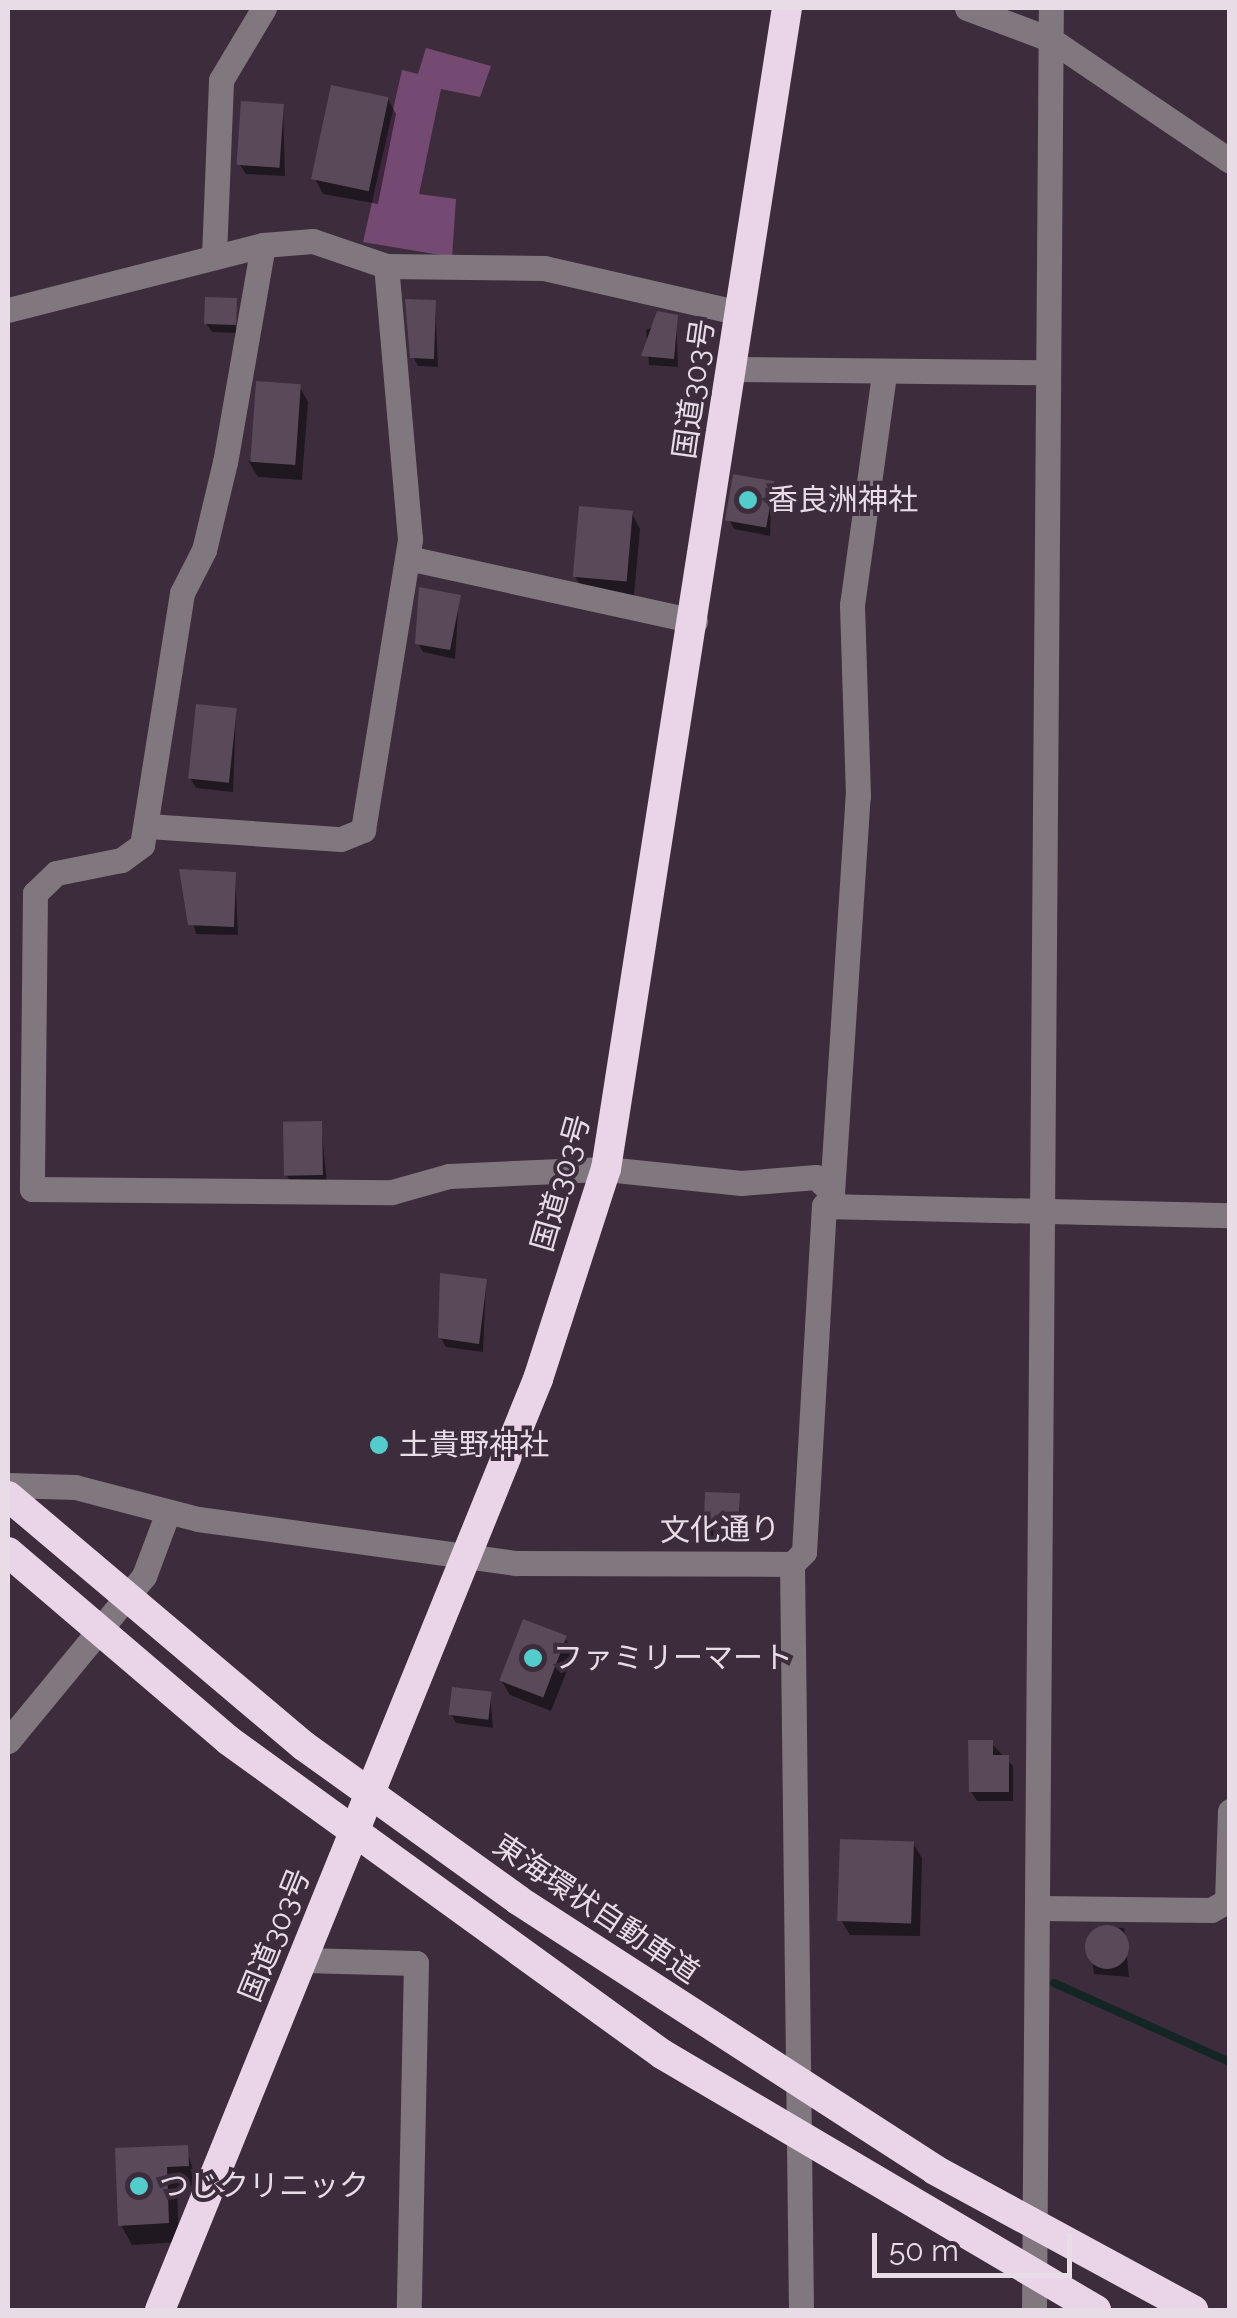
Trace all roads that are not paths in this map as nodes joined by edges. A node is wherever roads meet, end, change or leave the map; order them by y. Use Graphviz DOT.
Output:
graph roads {
  1 [pos="264,8"];
  2 [pos="787,8"];
  3 [pos="967,8"];
  4 [pos="1051,8"];
  5 [pos="1050,39"];
  6 [pos="1230,161"];
  7 [pos="263,244"];
  8 [pos="214,256"];
  9 [pos="386,266"];
  10 [pos="8,310"];
  11 [pos="740,313"];
  12 [pos="734,369"];
  13 [pos="1046,372"];
  14 [pos="884,373"];
  15 [pos="408,558"];
  16 [pos="695,621"];
  17 [pos="148,826"];
  18 [pos="606,1169"];
  19 [pos="1042,1215"];
  20 [pos="1230,1215"];
  21 [pos="8,1485"];
  22 [pos="8,1496"];
  23 [pos="168,1512"];
  24 [pos="8,1552"];
  25 [pos="468,1553"];
  26 [pos="792,1564"];
  27 [pos="8,1741"];
  28 [pos="1230,1811"];
  29 [pos="1039,1908"];
  30 [pos="302,1960"];
  31 [pos="160,2310"];
  32 [pos="409,2310"];
  33 [pos="801,2310"];
  34 [pos="1034,2310"];
  35 [pos="1096,2310"];
  36 [pos="1193,2310"];
  1 -- 8 [label="street"];
  2 -- 11 [label="highway, 国道303号"];
  3 -- 5 [label="street"];
  4 -- 5 [label="street"];
  5 -- 6 [label="street"];
  5 -- 13 [label="street"];
  7 -- 8 [label="street"];
  7 -- 9 [label="street"];
  7 -- 17 [label="street"];
  8 -- 10 [label="street"];
  9 -- 11 [label="street"];
  9 -- 15 [label="street"];
  11 -- 12 [label="highway, 国道303号"];
  12 -- 14 [label="street"];
  12 -- 16 [label="highway, 国道303号"];
  13 -- 14 [label="street"];
  13 -- 19 [label="street"];
  14 -- 18 [label="street"];
  15 -- 16 [label="street"];
  15 -- 17 [label="street"];
  16 -- 18 [label="highway, 国道303号"];
  17 -- 18 [label="street"];
  18 -- 25 [label="highway, 国道303号"];
  19 -- 20 [label="street, 文化通り"];
  19 -- 26 [label="street, 文化通り"];
  19 -- 29 [label="street"];
  21 -- 23 [label="street, 文化通り"];
  22 -- 36 [label="highway, 東海環状自動車道, bridge"];
  23 -- 25 [label="street, 文化通り"];
  23 -- 27 [label="street"];
  24 -- 35 [label="highway, bridge"];
  25 -- 26 [label="street, 文化通り"];
  25 -- 30 [label="highway, 国道303号"];
  26 -- 33 [label="street"];
  28 -- 29 [label="street"];
  29 -- 34 [label="street"];
  30 -- 31 [label="highway, 国道303号"];
  30 -- 32 [label="street"];
}
